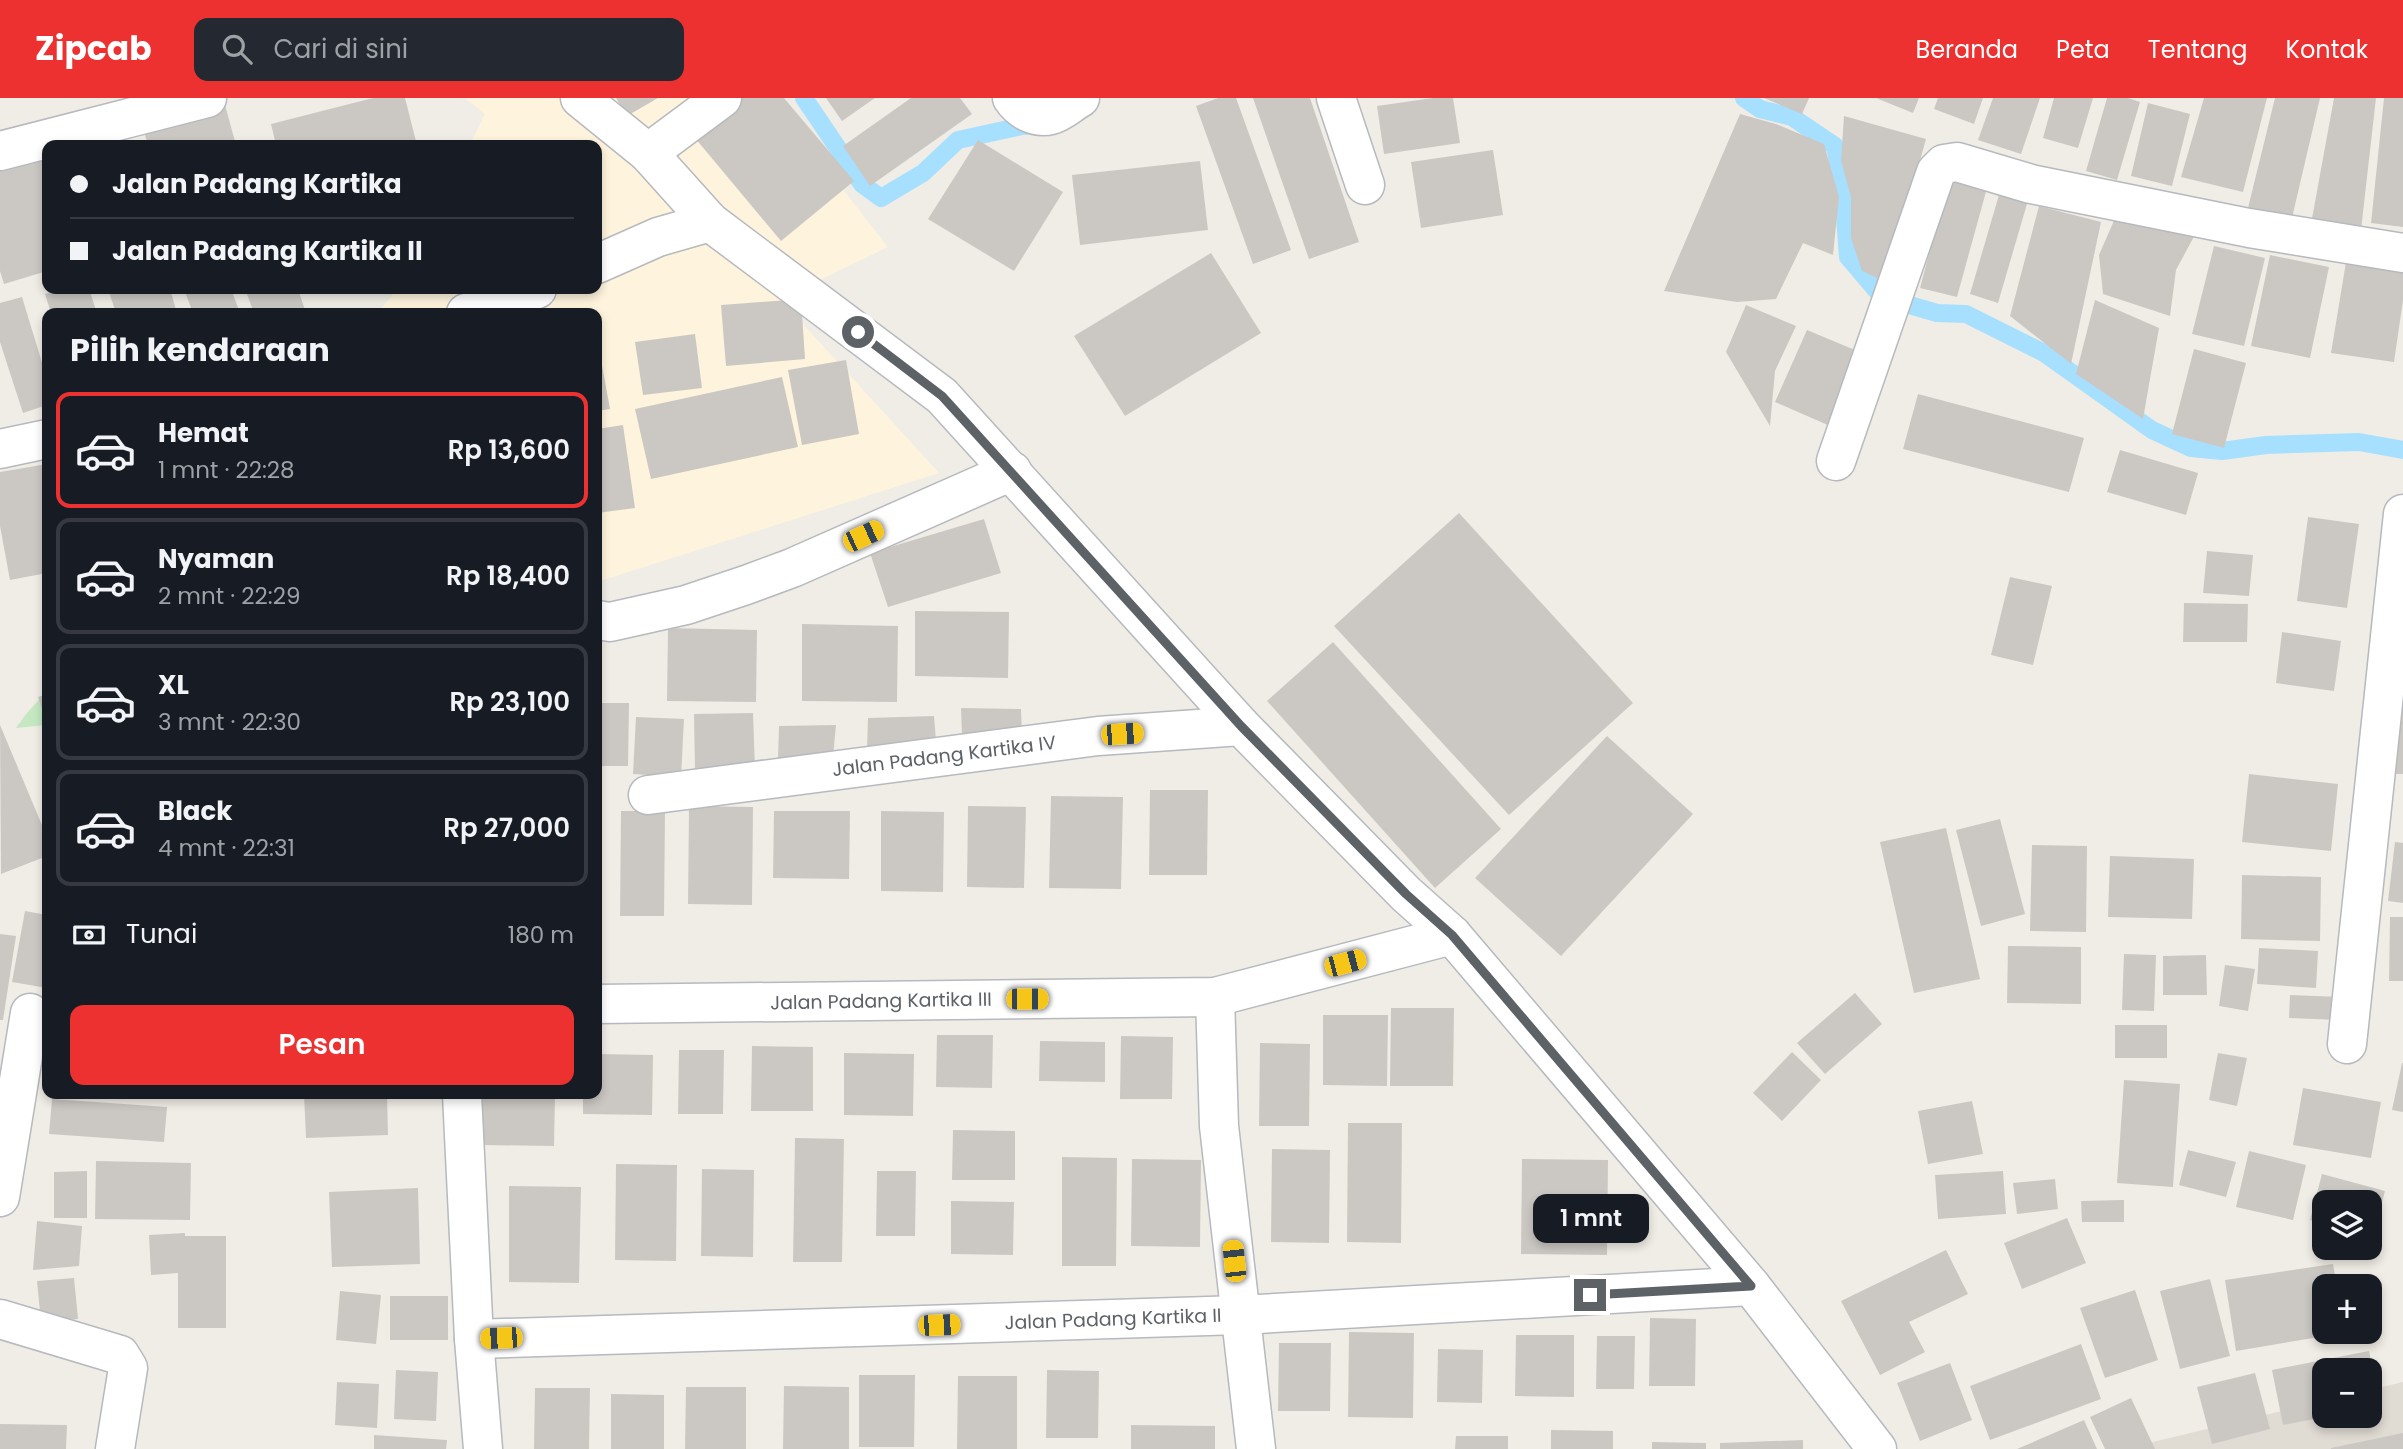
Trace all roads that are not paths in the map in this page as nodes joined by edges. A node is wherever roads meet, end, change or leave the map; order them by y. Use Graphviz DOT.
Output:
graph roads {
  1 [pos="207,98"];
  2 [pos="580,98"];
  3 [pos="722,98"];
  4 [pos="1012,98"];
  5 [pos="1080,98"];
  6 [pos="1336,98"];
  7 [pos="42,140"];
  8 [pos="43,140"];
  9 [pos="0,151"];
  10 [pos="648,153"];
  11 [pos="1365,185"];
  12 [pos="710,222"];
  13 [pos="2403,253"];
  14 [pos="602,262"];
  15 [pos="522,294"];
  16 [pos="481,308"];
  17 [pos="42,440"];
  18 [pos="0,449"];
  19 [pos="1836,461"];
  20 [pos="1012,471"];
  21 [pos="2403,514"];
  22 [pos="602,628"];
  23 [pos="1241,726"];
  24 [pos="648,795"];
  25 [pos="1452,935"];
  26 [pos="1215,997"];
  27 [pos="602,1004"];
  28 [pos="30,1013"];
  29 [pos="2347,1044"];
  30 [pos="461,1099"];
  31 [pos="0,1197"];
  32 [pos="1751,1286"];
  33 [pos="1240,1315"];
  34 [pos="0,1319"];
  35 [pos="474,1339"];
  36 [pos="115,1449"];
  37 [pos="483,1449"];
  38 [pos="1256,1449"];
  39 [pos="1877,1449"];
  1 -- 8 [label="street"];
  2 -- 10 [label="street"];
  3 -- 10 [label="street"];
  4 -- 5 [label="street"];
  6 -- 11 [label="street"];
  7 -- 9 [label="street"];
  10 -- 12 [label="street"];
  12 -- 14 [label="street"];
  12 -- 20 [label="street"];
  13 -- 19 [label="street"];
  15 -- 16 [label="street"];
  17 -- 18 [label="street"];
  20 -- 22 [label="street"];
  20 -- 23 [label="street"];
  21 -- 29 [label="street"];
  23 -- 24 [label="street, Jalan Padang Kartika IV"];
  23 -- 25 [label="street"];
  25 -- 26 [label="street, Jalan Padang Kartika III"];
  25 -- 32 [label="street"];
  26 -- 27 [label="street, Jalan Padang Kartika III"];
  26 -- 33 [label="street"];
  28 -- 31 [label="street"];
  30 -- 35 [label="street"];
  32 -- 33 [label="street, Jalan Padang Kartika II"];
  32 -- 39 [label="street"];
  33 -- 35 [label="street, Jalan Padang Kartika II"];
  33 -- 38 [label="street"];
  34 -- 36 [label="street"];
  35 -- 37 [label="street"];
}
